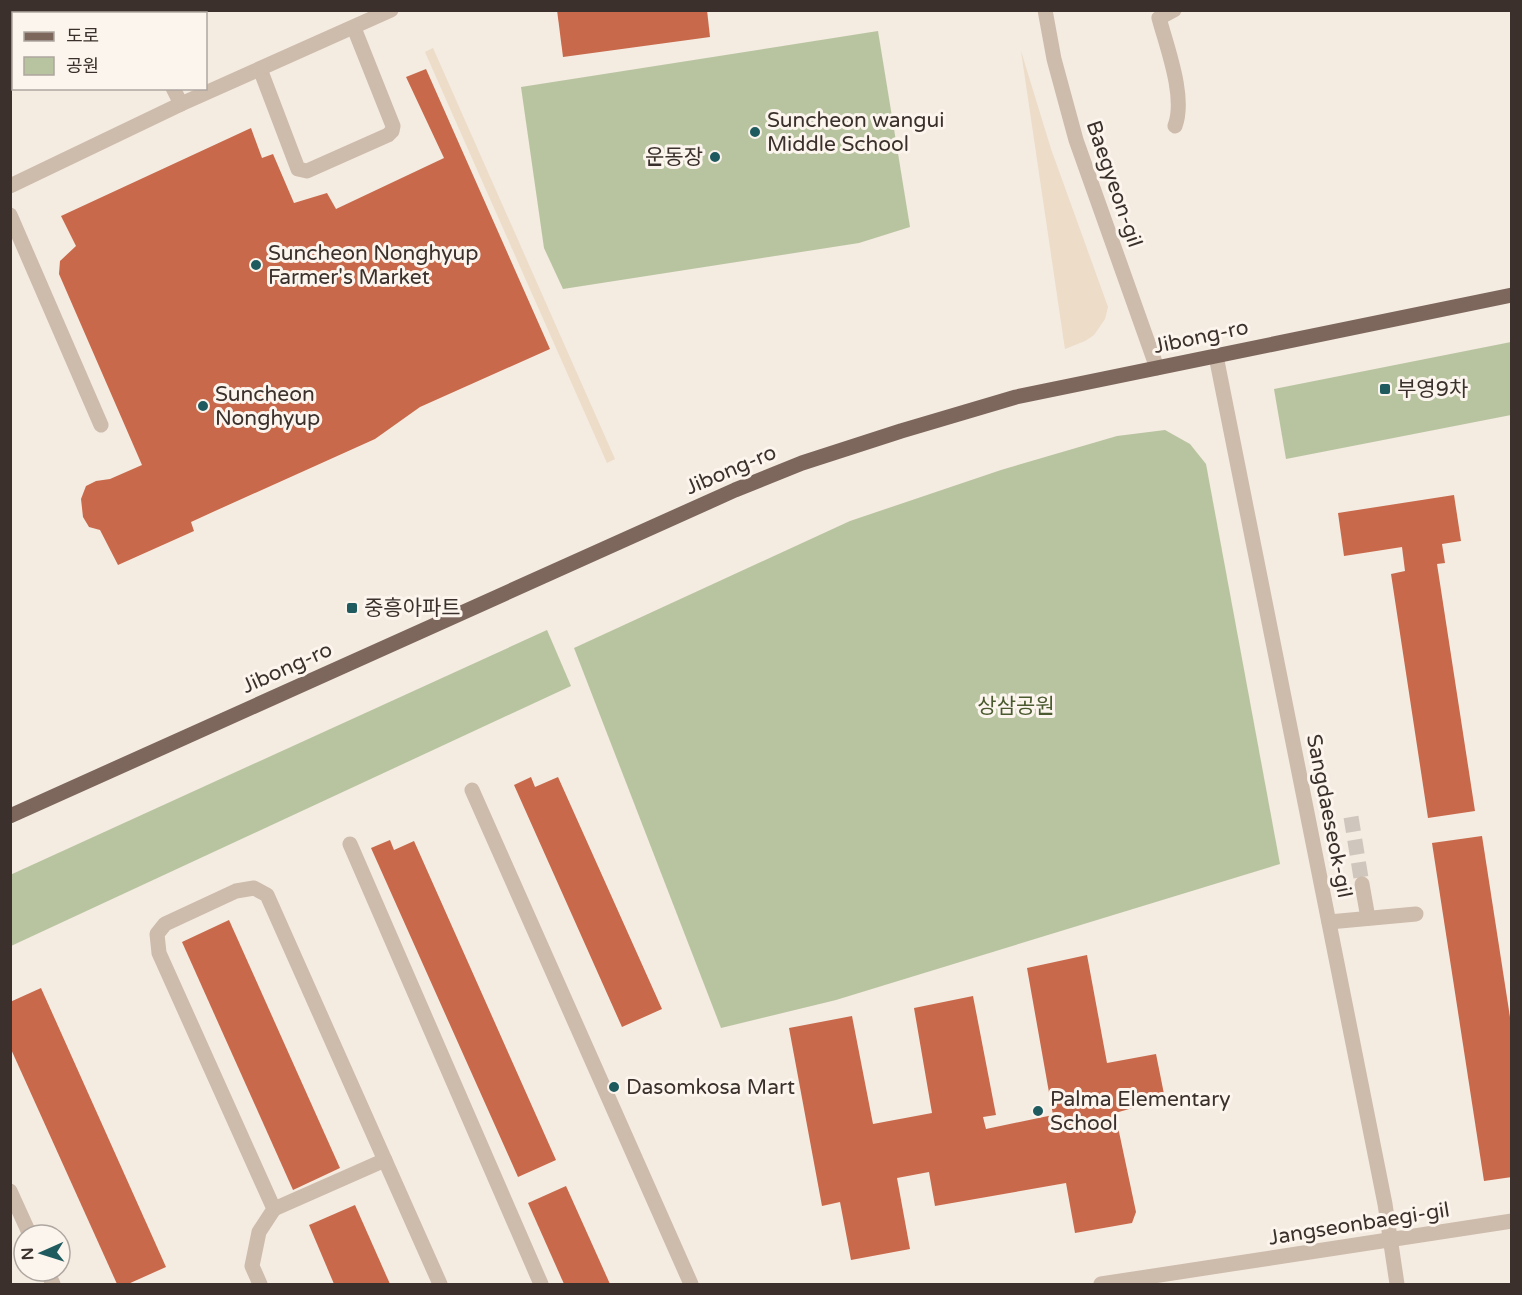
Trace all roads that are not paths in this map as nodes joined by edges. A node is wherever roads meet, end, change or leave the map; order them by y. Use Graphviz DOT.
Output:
graph roads {
  1 [pos="391,10"];
  2 [pos="1045,10"];
  3 [pos="1174,10"];
  4 [pos="354,28"];
  5 [pos="260,69"];
  6 [pos="174,90"];
  7 [pos="181,104"];
  8 [pos="1175,126"];
  9 [pos="10,186"];
  10 [pos="10,215"];
  11 [pos="1512,295"];
  12 [pos="1216,356"];
  13 [pos="1157,368"];
  14 [pos="100,425"];
  15 [pos="472,790"];
  16 [pos="10,816"];
  17 [pos="350,844"];
  18 [pos="1362,884"];
  19 [pos="1416,914"];
  20 [pos="1368,918"];
  21 [pos="1329,922"];
  22 [pos="385,1161"];
  23 [pos="10,1191"];
  24 [pos="273,1209"];
  25 [pos="1512,1221"];
  26 [pos="25,1223"];
  27 [pos="1391,1239"];
  28 [pos="1213,1269"];
  29 [pos="260,1284"];
  30 [pos="440,1284"];
  31 [pos="541,1284"];
  32 [pos="691,1284"];
  33 [pos="1101,1284"];
  34 [pos="1215,1284"];
  35 [pos="1397,1284"];
  1 -- 4 [label="street"];
  2 -- 13 [label="street, Baegyeon-gil"];
  3 -- 8 [label="street"];
  4 -- 5 [label="street"];
  4 -- 5 [label="street"];
  5 -- 7 [label="street"];
  6 -- 7 [label="street"];
  7 -- 9 [label="street"];
  10 -- 14 [label="street"];
  11 -- 12 [label="main road, Jibong-ro"];
  12 -- 13 [label="main road, Jibong-ro"];
  12 -- 21 [label="street, Sangdaeseok-gil"];
  13 -- 16 [label="main road, Jibong-ro"];
  15 -- 32 [label="street"];
  17 -- 31 [label="street"];
  18 -- 20 [label="street"];
  19 -- 20 [label="street"];
  20 -- 21 [label="street"];
  21 -- 27 [label="street, Sangdaeseok-gil"];
  22 -- 24 [label="street"];
  22 -- 24 [label="street"];
  22 -- 30 [label="street"];
  23 -- 26 [label="street"];
  24 -- 29 [label="street"];
  25 -- 27 [label="street, Jangseonbaegi-gil"];
  27 -- 28 [label="street, Jangseonbaegi-gil"];
  27 -- 35 [label="street, Sangdaeseok-gil"];
  28 -- 33 [label="street, Jangseonbaegi-gil"];
  28 -- 34 [label="street"];
}
